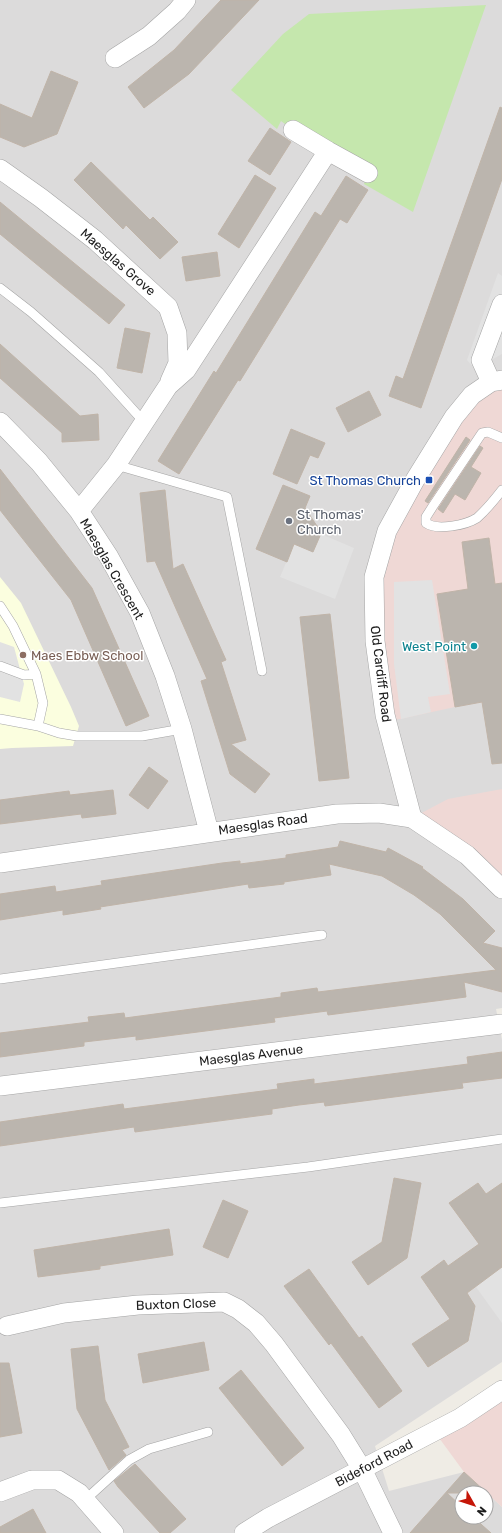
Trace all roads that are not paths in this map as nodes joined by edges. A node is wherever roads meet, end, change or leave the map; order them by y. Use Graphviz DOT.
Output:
graph roads {
  1 [pos="186,0"];
  2 [pos="115,58"];
  3 [pos="293,130"];
  4 [pos="328,151"];
  5 [pos="0,168"];
  6 [pos="368,173"];
  7 [pos="0,288"];
  8 [pos="502,304"];
  9 [pos="497,381"];
  10 [pos="168,386"];
  11 [pos="0,422"];
  12 [pos="144,422"];
  13 [pos="502,438"];
  14 [pos="116,465"];
  15 [pos="502,490"];
  16 [pos="79,511"];
  17 [pos="0,606"];
  18 [pos="0,666"];
  19 [pos="262,671"];
  20 [pos="36,674"];
  21 [pos="0,719"];
  22 [pos="38,726"];
  23 [pos="182,729"];
  24 [pos="412,818"];
  25 [pos="209,832"];
  26 [pos="0,863"];
  27 [pos="502,889"];
  28 [pos="322,935"];
  29 [pos="0,980"];
  30 [pos="502,1024"];
  31 [pos="0,1086"];
  32 [pos="502,1139"];
  33 [pos="0,1203"];
  34 [pos="7,1326"];
  35 [pos="502,1390"];
  36 [pos="208,1432"];
  37 [pos="362,1469"];
  38 [pos="0,1492"];
  39 [pos="85,1500"];
  40 [pos="114,1533"];
  41 [pos="244,1533"];
  42 [pos="393,1533"];
  1 -- 2 [label="street"];
  3 -- 4 [label="street"];
  4 -- 6 [label="street"];
  4 -- 10 [label="street, Maesglas Grove"];
  5 -- 10 [label="street, Maesglas Grove"];
  7 -- 12 [label="lane"];
  8 -- 9 [label="street"];
  9 -- 24 [label="street, Old Cardiff Road"];
  10 -- 12 [label="street, Maesglas Grove"];
  11 -- 16 [label="street, Maesglas Crescent"];
  12 -- 14 [label="street, Maesglas Grove"];
  13 -- 15 [label="lane"];
  14 -- 16 [label="street, Maesglas Grove"];
  14 -- 19 [label="lane"];
  16 -- 23 [label="street, Maesglas Crescent"];
  17 -- 20 [label="lane"];
  18 -- 20 [label="lane"];
  20 -- 22 [label="lane"];
  21 -- 22 [label="lane"];
  22 -- 23 [label="lane"];
  23 -- 25 [label="street, Maesglas Crescent"];
  24 -- 25 [label="street, Maesglas Road"];
  24 -- 27 [label="street, Maesglas Road"];
  25 -- 26 [label="street, Maesglas Road"];
  28 -- 29 [label="lane"];
  30 -- 31 [label="street, Maesglas Avenue"];
  32 -- 33 [label="lane"];
  34 -- 37 [label="street, Buxton Close"];
  35 -- 37 [label="street, Bideford Road"];
  36 -- 39 [label="lane"];
  37 -- 41 [label="street, Bideford Road"];
  37 -- 42 [label="street, Buxton Close"];
  38 -- 39 [label="street"];
  39 -- 40 [label="street"];
}
